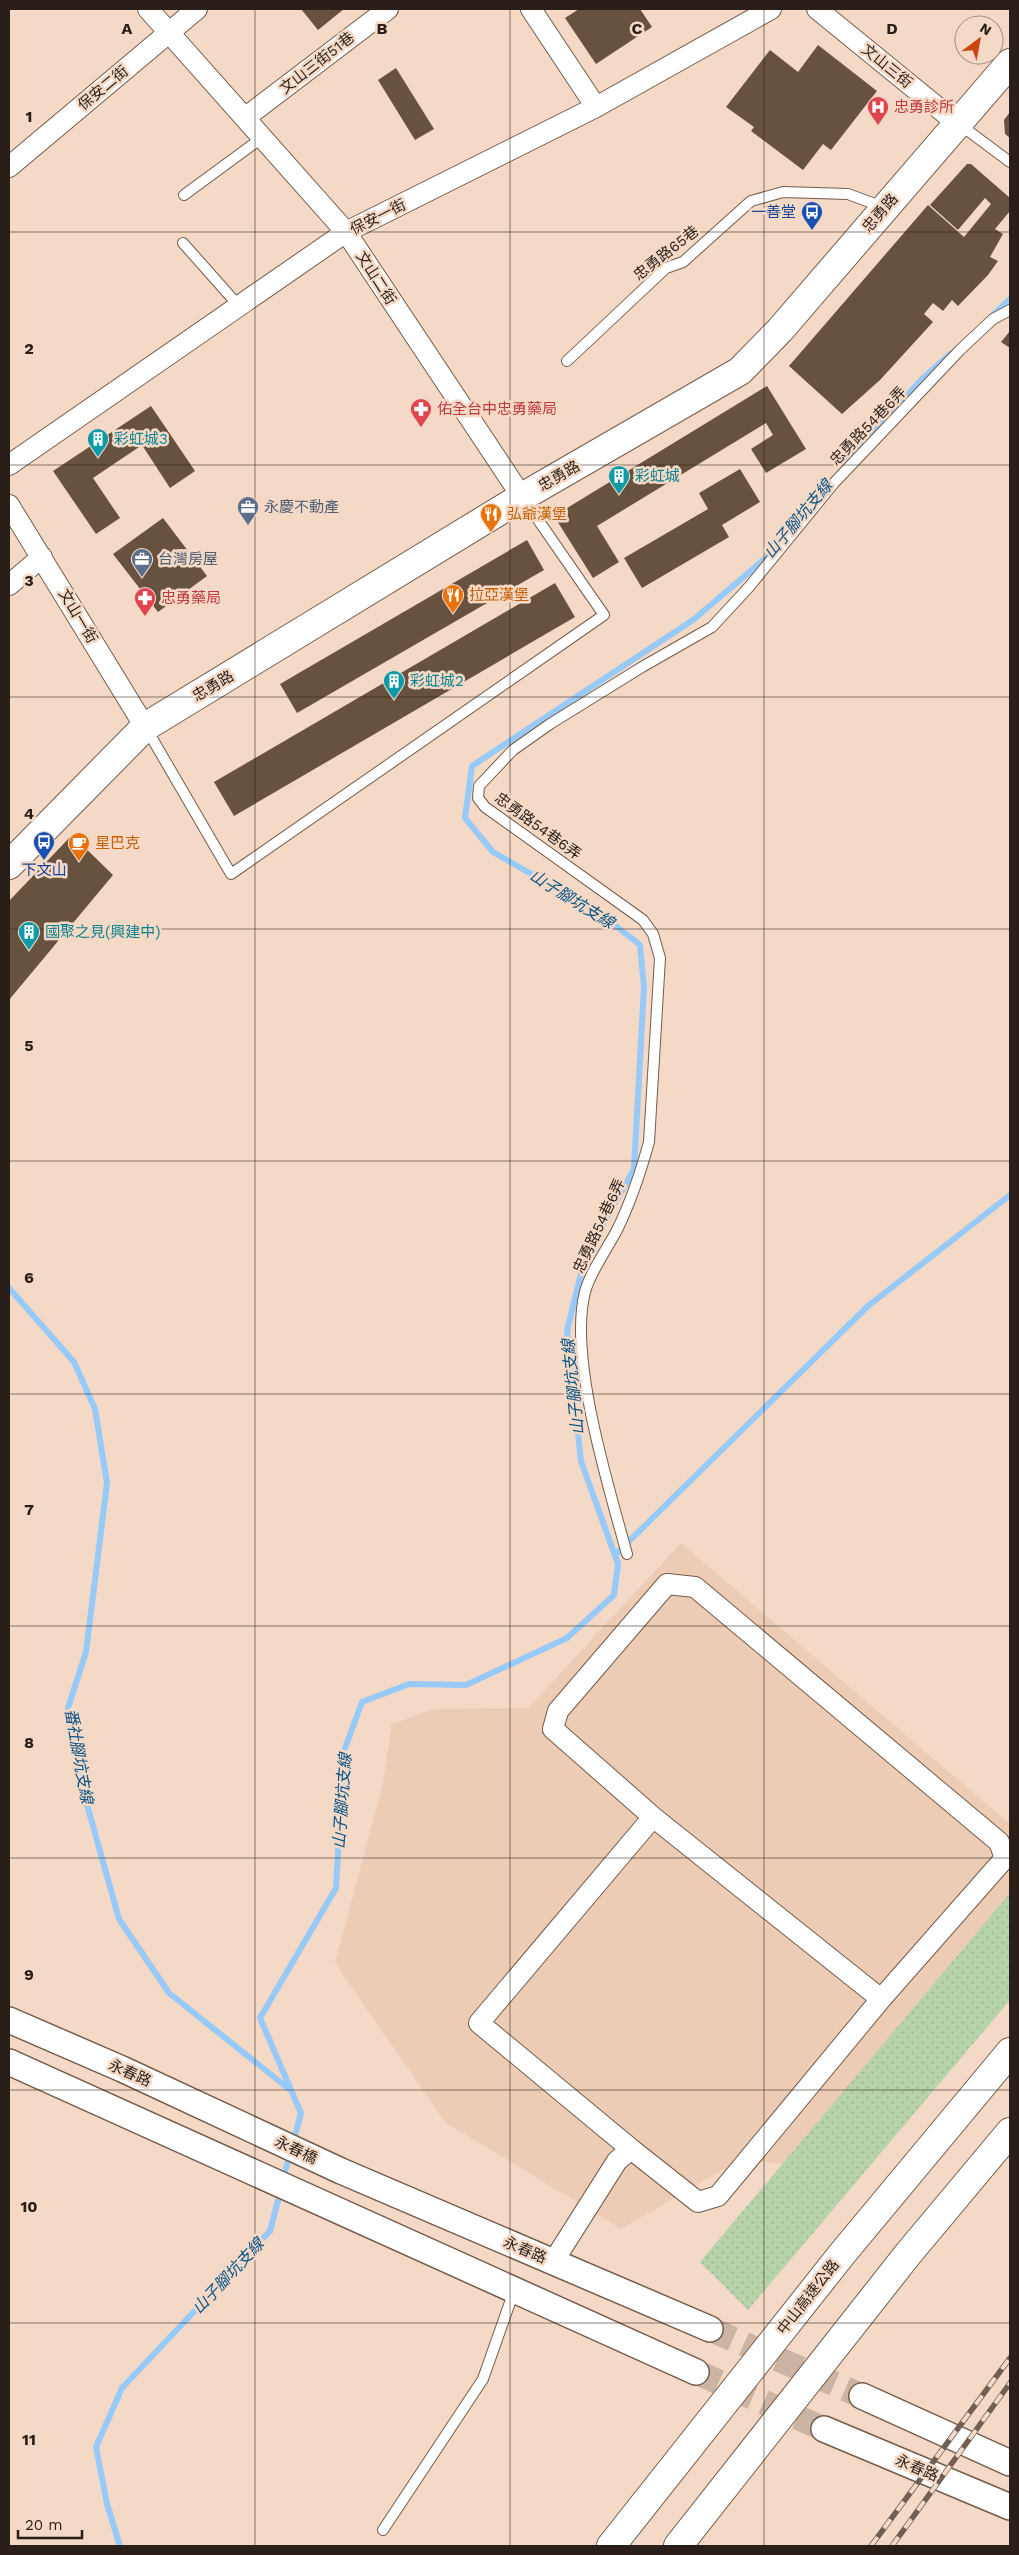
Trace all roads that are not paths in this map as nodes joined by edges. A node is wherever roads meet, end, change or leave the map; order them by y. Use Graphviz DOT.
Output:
graph roads {
  1 [pos="148,9"];
  2 [pos="197,9"];
  3 [pos="388,9"];
  4 [pos="531,9"];
  5 [pos="771,9"];
  6 [pos="817,9"];
  7 [pos="169,32"];
  8 [pos="1010,63"];
  9 [pos="596,107"];
  10 [pos="246,117"];
  11 [pos="958,124"];
  12 [pos="263,137"];
  13 [pos="1010,162"];
  14 [pos="9,167"];
  15 [pos="184,195"];
  16 [pos="884,208"];
  17 [pos="346,232"];
  18 [pos="183,243"];
  19 [pos="238,305"];
  20 [pos="1010,310"];
  21 [pos="567,361"];
  22 [pos="9,465"];
  23 [pos="522,497"];
  24 [pos="9,505"];
  25 [pos="42,557"];
  26 [pos="9,586"];
  27 [pos="145,727"];
  28 [pos="9,865"];
  29 [pos="626,1554"];
  30 [pos="654,1817"];
  31 [pos="881,1999"];
  32 [pos="9,2020"];
  33 [pos="1010,2052"];
  34 [pos="9,2062"];
  35 [pos="251,2128"];
  36 [pos="1010,2132"];
  37 [pos="631,2149"];
  38 [pos="341,2171"];
  39 [pos="553,2262"];
  40 [pos="514,2291"];
  41 [pos="710,2330"];
  42 [pos="696,2372"];
  43 [pos="862,2396"];
  44 [pos="824,2429"];
  45 [pos="1010,2463"];
  46 [pos="1010,2507"];
  47 [pos="383,2530"];
  48 [pos="611,2546"];
  49 [pos="678,2546"];
  1 -- 7 [label="street, 文山二街"];
  2 -- 7 [label="street, 保安二街"];
  3 -- 10 [label="street, 文山三街51巷"];
  4 -- 9 [label="street"];
  5 -- 9 [label="street, 保安一街"];
  6 -- 11 [label="street, 文山三街"];
  7 -- 10 [label="street, 文山二街"];
  7 -- 14 [label="street, 保安二街"];
  8 -- 11 [label="main road, 忠勇路"];
  9 -- 17 [label="street, 保安一街"];
  10 -- 12 [label="street, 文山二街"];
  11 -- 13 [label="lane"];
  11 -- 16 [label="main road, 忠勇路"];
  12 -- 15 [label="lane"];
  12 -- 17 [label="street, 文山二街"];
  16 -- 21 [label="lane, 忠勇路65巷"];
  16 -- 23 [label="main road, 忠勇路"];
  17 -- 19 [label="street, 保安一街"];
  17 -- 23 [label="street, 文山二街"];
  18 -- 19 [label="lane"];
  19 -- 22 [label="street, 保安一街"];
  20 -- 29 [label="lane, 忠勇路54巷6弄"];
  23 -- 27 [label="main road, 忠勇路"];
  23 -- 27 [label="lane"];
  24 -- 25 [label="street, 文山一街"];
  25 -- 26 [label="street"];
  25 -- 27 [label="street, 文山一街"];
  27 -- 28 [label="main road, 忠勇路"];
  30 -- 31 [label="street"];
  30 -- 31 [label="street"];
  30 -- 37 [label="street"];
  31 -- 37 [label="street"];
  32 -- 35 [label="street, 永春路"];
  33 -- 48 [label="main road, 中山高速公路"];
  34 -- 40 [label="street"];
  35 -- 38 [label="street, 永春橋"];
  36 -- 49 [label="main road"];
  37 -- 39 [label="street"];
  38 -- 39 [label="street, 永春路"];
  39 -- 41 [label="street, 永春路"];
  40 -- 42 [label="street"];
  40 -- 47 [label="lane"];
  43 -- 45 [label="street"];
  44 -- 46 [label="street, 永春路"];
}
